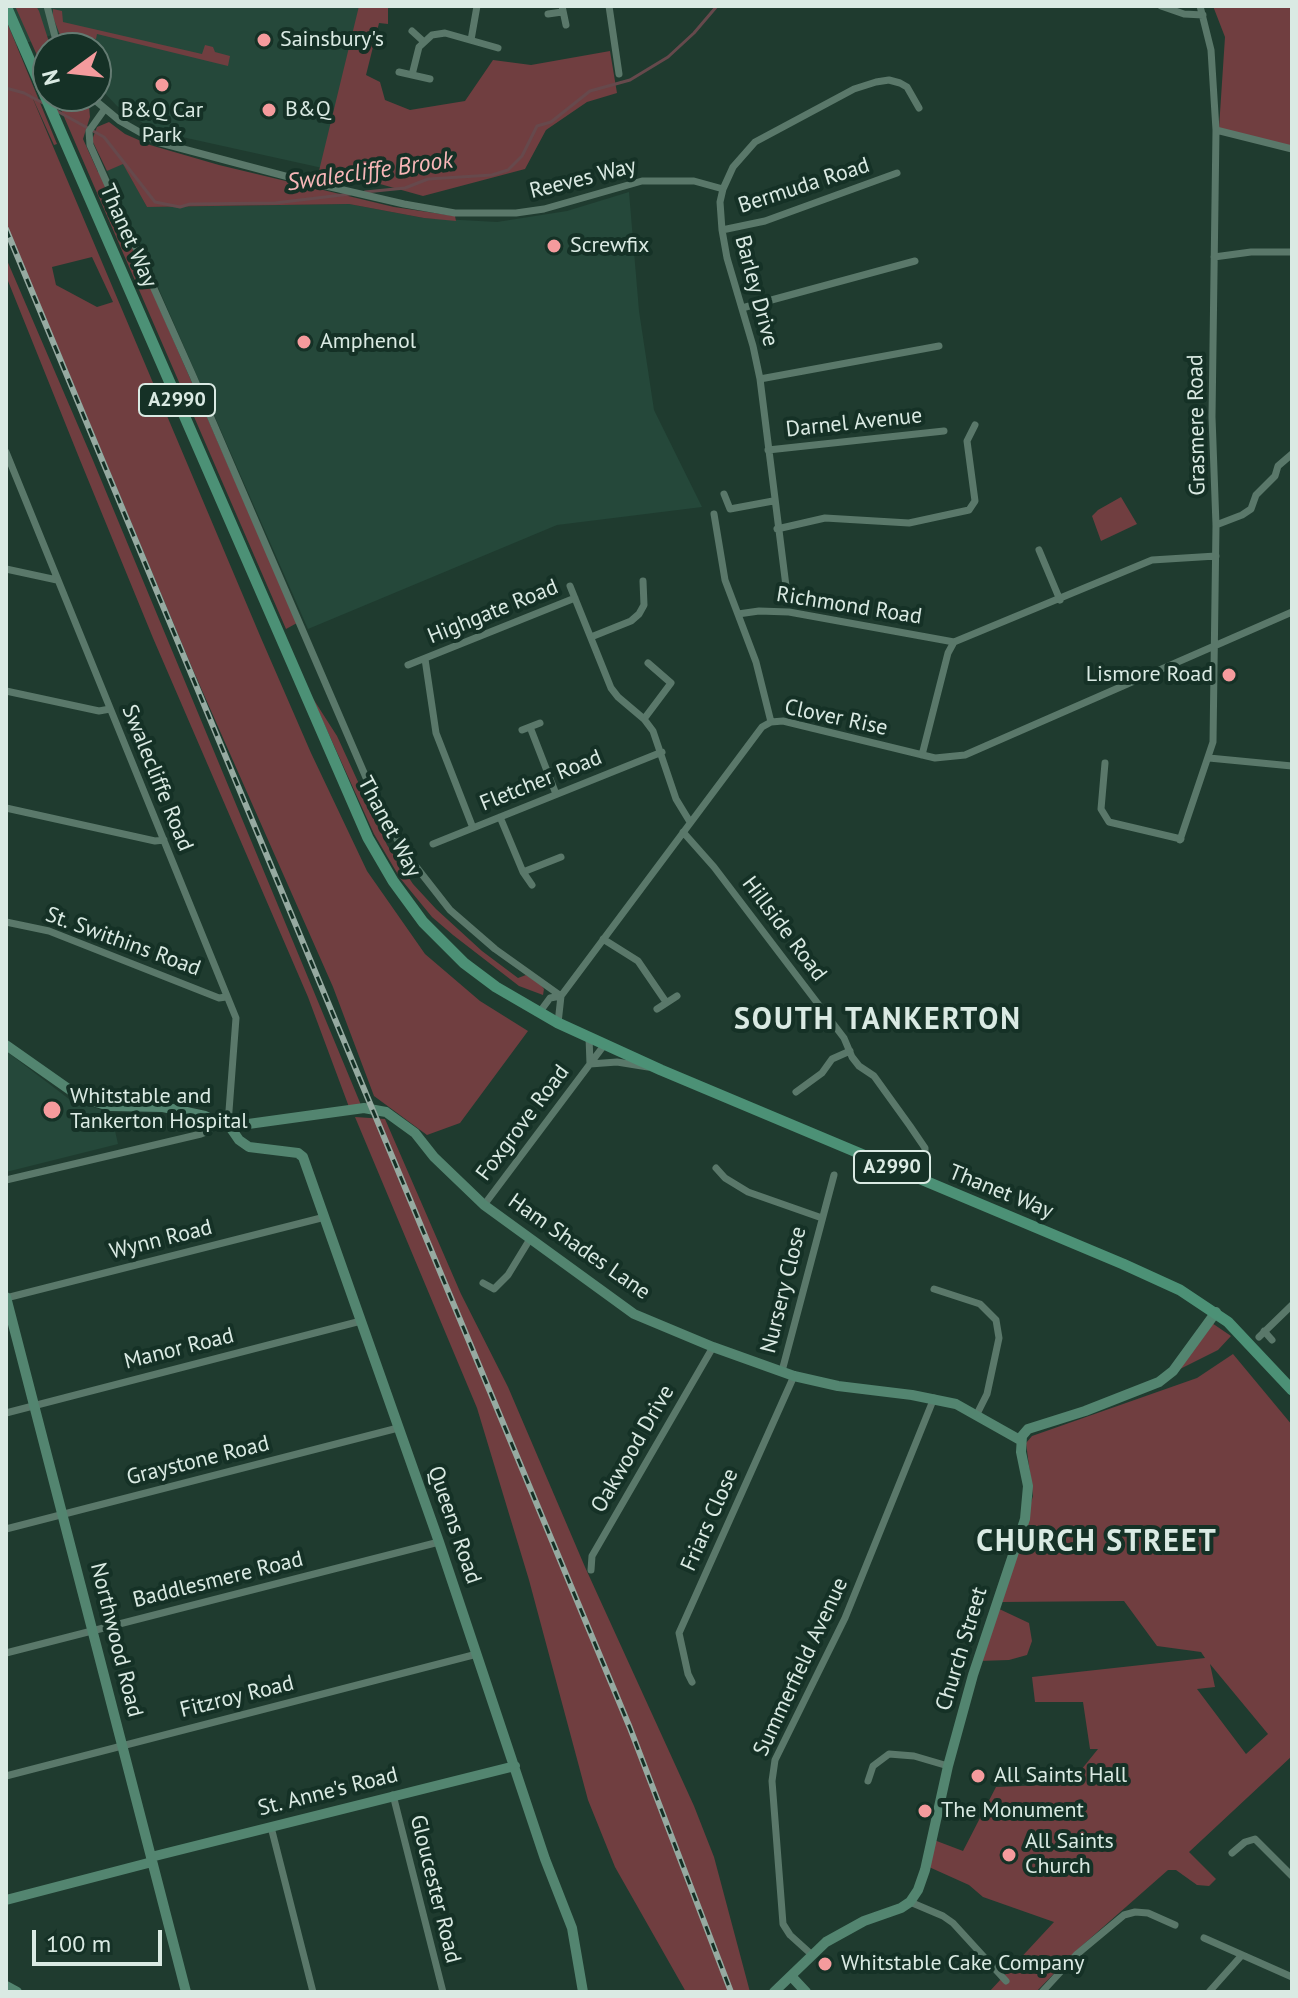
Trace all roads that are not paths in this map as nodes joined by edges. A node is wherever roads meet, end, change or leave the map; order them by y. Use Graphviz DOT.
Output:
graph roads {
  1 [pos="6,6"];
  2 [pos="47,6"];
  3 [pos="477,6"];
  4 [pos="609,6"];
  5 [pos="1161,6"];
  6 [pos="1200,6"];
  7 [pos="562,9"];
  8 [pos="548,14"];
  9 [pos="1203,15"];
  10 [pos="566,25"];
  11 [pos="412,31"];
  12 [pos="54,32"];
  13 [pos="471,40"];
  14 [pos="423,41"];
  15 [pos="498,48"];
  16 [pos="399,72"];
  17 [pos="619,74"];
  18 [pos="412,75"];
  19 [pos="430,79"];
  20 [pos="919,108"];
  21 [pos="103,112"];
  22 [pos="107,112"];
  23 [pos="1216,130"];
  24 [pos="1292,149"];
  25 [pos="897,173"];
  26 [pos="723,189"];
  27 [pos="722,230"];
  28 [pos="1292,252"];
  29 [pos="1214,257"];
  30 [pos="915,261"];
  31 [pos="742,308"];
  32 [pos="939,346"];
  33 [pos="760,379"];
  34 [pos="975,425"];
  35 [pos="944,431"];
  36 [pos="768,450"];
  37 [pos="6,452"];
  38 [pos="1292,454"];
  39 [pos="724,494"];
  40 [pos="773,501"];
  41 [pos="714,514"];
  42 [pos="1216,525"];
  43 [pos="777,529"];
  44 [pos="1039,550"];
  45 [pos="1216,556"];
  46 [pos="6,569"];
  47 [pos="57,580"];
  48 [pos="643,581"];
  49 [pos="570,586"];
  50 [pos="575,598"];
  51 [pos="1060,600"];
  52 [pos="788,602"];
  53 [pos="1292,612"];
  54 [pos="738,614"];
  55 [pos="591,637"];
  56 [pos="954,642"];
  57 [pos="1214,645"];
  58 [pos="425,659"];
  59 [pos="648,663"];
  60 [pos="408,665"];
  61 [pos="6,691"];
  62 [pos="110,709"];
  63 [pos="644,719"];
  64 [pos="771,722"];
  65 [pos="540,723"];
  66 [pos="662,752"];
  67 [pos="922,755"];
  68 [pos="1209,758"];
  69 [pos="1105,763"];
  70 [pos="1292,766"];
  71 [pos="556,794"];
  72 [pos="6,808"];
  73 [pos="500,817"];
  74 [pos="690,822"];
  75 [pos="473,828"];
  76 [pos="683,832"];
  77 [pos="164,840"];
  78 [pos="433,844"];
  79 [pos="561,857"];
  80 [pos="523,872"];
  81 [pos="532,885"];
  82 [pos="6,922"];
  83 [pos="603,939"];
  84 [pos="561,996"];
  85 [pos="677,996"];
  86 [pos="226,997"];
  87 [pos="666,1002"];
  88 [pos="657,1009"];
  89 [pos="539,1013"];
  90 [pos="558,1023"];
  91 [pos="589,1037"];
  92 [pos="605,1044"];
  93 [pos="6,1045"];
  94 [pos="850,1051"];
  95 [pos="590,1064"];
  96 [pos="661,1070"];
  97 [pos="796,1092"];
  98 [pos="215,1121"];
  99 [pos="228,1124"];
  100 [pos="716,1168"];
  101 [pos="834,1175"];
  102 [pos="915,1178"];
  103 [pos="6,1180"];
  104 [pos="484,1205"];
  105 [pos="325,1217"];
  106 [pos="822,1218"];
  107 [pos="530,1239"];
  108 [pos="483,1283"];
  109 [pos="934,1289"];
  110 [pos="6,1298"];
  111 [pos="1292,1305"];
  112 [pos="1216,1312"];
  113 [pos="361,1321"];
  114 [pos="1272,1340"];
  115 [pos="713,1347"];
  116 [pos="782,1371"];
  117 [pos="794,1376"];
  118 [pos="1292,1390"];
  119 [pos="934,1398"];
  120 [pos="34,1405"];
  121 [pos="6,1413"];
  122 [pos="977,1414"];
  123 [pos="398,1428"];
  124 [pos="1020,1440"];
  125 [pos="63,1514"];
  126 [pos="6,1529"];
  127 [pos="439,1542"];
  128 [pos="591,1570"];
  129 [pos="93,1630"];
  130 [pos="6,1653"];
  131 [pos="477,1654"];
  132 [pos="692,1682"];
  133 [pos="122,1746"];
  134 [pos="862,1764"];
  135 [pos="515,1766"];
  136 [pos="873,1766"];
  137 [pos="948,1766"];
  138 [pos="6,1776"];
  139 [pos="868,1781"];
  140 [pos="393,1795"];
  141 [pos="271,1827"];
  142 [pos="1232,1853"];
  143 [pos="152,1860"];
  144 [pos="1292,1876"];
  145 [pos="6,1900"];
  146 [pos="910,1902"];
  147 [pos="1175,1925"];
  148 [pos="1204,1938"];
  149 [pos="811,1954"];
  150 [pos="1242,1955"];
  151 [pos="791,1976"];
  152 [pos="1292,1977"];
  153 [pos="1006,1981"];
  154 [pos="6,1986"];
  155 [pos="17,1992"];
  156 [pos="186,1992"];
  157 [pos="313,1992"];
  158 [pos="443,1992"];
  159 [pos="583,1992"];
  160 [pos="774,1992"];
  161 [pos="806,1992"];
  162 [pos="1042,1992"];
  163 [pos="1209,1992"];
  1 -- 89 [label="main road, Thanet Way / A2990"];
  2 -- 12 [label="street"];
  3 -- 13 [label="street"];
  4 -- 17 [label="street"];
  5 -- 9 [label="street"];
  6 -- 9 [label="street, Grasmere Road"];
  7 -- 8 [label="street"];
  7 -- 10 [label="street"];
  9 -- 23 [label="street, Grasmere Road"];
  11 -- 14 [label="street"];
  13 -- 14 [label="street"];
  13 -- 15 [label="street"];
  14 -- 18 [label="street"];
  16 -- 18 [label="street"];
  18 -- 19 [label="street"];
  20 -- 26 [label="street, Barley Drive"];
  21 -- 84 [label="street"];
  22 -- 26 [label="street, Reeves Way"];
  23 -- 24 [label="street"];
  23 -- 29 [label="street, Grasmere Road"];
  25 -- 27 [label="street, Bermuda Road"];
  26 -- 27 [label="street, Barley Drive"];
  27 -- 31 [label="street, Barley Drive"];
  28 -- 29 [label="street"];
  29 -- 42 [label="street, Grasmere Road"];
  30 -- 31 [label="street"];
  31 -- 33 [label="street, Barley Drive"];
  32 -- 33 [label="street"];
  33 -- 36 [label="street, Barley Drive"];
  34 -- 43 [label="street"];
  35 -- 36 [label="street, Darnel Avenue"];
  36 -- 40 [label="street, Barley Drive"];
  37 -- 47 [label="street, Swalecliffe Road"];
  38 -- 42 [label="street"];
  39 -- 40 [label="street"];
  40 -- 43 [label="street, Barley Drive"];
  41 -- 54 [label="street"];
  42 -- 45 [label="street, Grasmere Road"];
  43 -- 52 [label="street, Barley Drive"];
  44 -- 51 [label="street"];
  45 -- 51 [label="street"];
  45 -- 57 [label="street, Grasmere Road"];
  46 -- 47 [label="street"];
  47 -- 62 [label="street, Swalecliffe Road"];
  48 -- 55 [label="street"];
  49 -- 50 [label="street, Highgate Road"];
  50 -- 55 [label="street, Highgate Road"];
  50 -- 58 [label="street, Highgate Road"];
  51 -- 56 [label="street"];
  53 -- 57 [label="street"];
  54 -- 56 [label="street, Richmond Road"];
  54 -- 64 [label="street"];
  55 -- 63 [label="street, Highgate Road"];
  56 -- 67 [label="street"];
  57 -- 67 [label="street, Clover Rise"];
  57 -- 68 [label="street, Grasmere Road"];
  58 -- 60 [label="street, Highgate Road"];
  58 -- 75 [label="street, Highgate Road"];
  59 -- 63 [label="street"];
  61 -- 62 [label="street"];
  62 -- 77 [label="street, Swalecliffe Road"];
  63 -- 66 [label="street, Highgate Road"];
  64 -- 67 [label="street, Clover Rise"];
  64 -- 74 [label="street, Clover Rise"];
  65 -- 71 [label="street"];
  66 -- 71 [label="street, Fletcher Road"];
  66 -- 74 [label="street, Highgate Road"];
  68 -- 69 [label="street, Grasmere Road"];
  68 -- 70 [label="street"];
  71 -- 73 [label="street, Fletcher Road"];
  72 -- 77 [label="street"];
  73 -- 75 [label="street, Fletcher Road"];
  73 -- 80 [label="street"];
  74 -- 76 [label="street, Clover Rise"];
  75 -- 78 [label="street, Fletcher Road"];
  76 -- 83 [label="street, Clover Rise"];
  76 -- 94 [label="street, Hillside Road"];
  77 -- 86 [label="street, Swalecliffe Road"];
  79 -- 80 [label="street"];
  80 -- 81 [label="street"];
  82 -- 86 [label="street, St. Swithins Road"];
  83 -- 84 [label="street, Clover Rise"];
  83 -- 87 [label="street"];
  84 -- 89 [label="street, Clover Rise"];
  84 -- 90 [label="street"];
  85 -- 87 [label="street"];
  86 -- 99 [label="street, Swalecliffe Road"];
  87 -- 88 [label="street"];
  89 -- 90 [label="main road, Thanet Way / A2990"];
  90 -- 91 [label="main road, Thanet Way / A2990"];
  91 -- 92 [label="main road, Thanet Way / A2990"];
  91 -- 95 [label="street, Foxgrove Road"];
  92 -- 95 [label="street, Foxgrove Road"];
  92 -- 96 [label="main road, Thanet Way / A2990"];
  93 -- 98 [label="street"];
  94 -- 97 [label="street"];
  94 -- 102 [label="street, Hillside Road"];
  95 -- 96 [label="street, Foxgrove Road"];
  95 -- 104 [label="street, Foxgrove Road"];
  96 -- 102 [label="main road, Thanet Way / A2990"];
  98 -- 99 [label="street"];
  98 -- 103 [label="street"];
  99 -- 104 [label="street, Ham Shades Lane"];
  99 -- 105 [label="street, Queens Road"];
  100 -- 106 [label="street, Nursery Close"];
  101 -- 106 [label="street, Nursery Close"];
  102 -- 112 [label="main road, Thanet Way / A2990"];
  104 -- 107 [label="street, Ham Shades Lane"];
  105 -- 110 [label="street, Wynn Road"];
  105 -- 113 [label="street, Queens Road"];
  106 -- 116 [label="street, Nursery Close"];
  107 -- 108 [label="street"];
  107 -- 115 [label="street, Ham Shades Lane"];
  109 -- 122 [label="street"];
  110 -- 120 [label="street, Northwood Road"];
  111 -- 114 [label="street"];
  112 -- 118 [label="main road, Thanet Way / A2990"];
  112 -- 124 [label="street"];
  113 -- 120 [label="street, Manor Road"];
  113 -- 123 [label="street, Queens Road"];
  115 -- 116 [label="street, Ham Shades Lane"];
  115 -- 128 [label="street, Oakwood Drive"];
  116 -- 117 [label="street, Ham Shades Lane"];
  117 -- 119 [label="street, Ham Shades Lane"];
  117 -- 132 [label="street, Friars Close"];
  119 -- 122 [label="street, Ham Shades Lane"];
  119 -- 149 [label="street, Summerfield Avenue"];
  120 -- 121 [label="street, Manor Road"];
  120 -- 125 [label="street, Northwood Road"];
  122 -- 124 [label="street, Ham Shades Lane"];
  123 -- 125 [label="street, Graystone Road"];
  123 -- 127 [label="street, Queens Road"];
  124 -- 137 [label="street, Church Street"];
  125 -- 126 [label="street, Graystone Road"];
  125 -- 129 [label="street, Northwood Road"];
  127 -- 129 [label="street, Baddlesmere Road"];
  127 -- 131 [label="street, Queens Road"];
  129 -- 130 [label="street, Baddlesmere Road"];
  129 -- 133 [label="street, Northwood Road"];
  131 -- 133 [label="street, Fitzroy Road"];
  131 -- 135 [label="street, Queens Road"];
  133 -- 138 [label="street, Fitzroy Road"];
  133 -- 143 [label="street, Northwood Road"];
  134 -- 136 [label="street"];
  135 -- 140 [label="street, St. Anne's Road"];
  135 -- 159 [label="street, Queens Road"];
  136 -- 137 [label="street"];
  136 -- 139 [label="street"];
  137 -- 146 [label="street, Church Street"];
  140 -- 141 [label="street, St. Anne's Road"];
  140 -- 158 [label="street, Gloucester Road"];
  141 -- 143 [label="street, St. Anne's Road"];
  141 -- 157 [label="street"];
  142 -- 144 [label="street"];
  143 -- 145 [label="street, St. Anne's Road"];
  143 -- 156 [label="street, Northwood Road"];
  146 -- 149 [label="street"];
  146 -- 153 [label="street"];
  147 -- 162 [label="street"];
  148 -- 150 [label="street"];
  149 -- 151 [label="street"];
  150 -- 152 [label="street"];
  150 -- 163 [label="street"];
  151 -- 160 [label="street"];
  151 -- 161 [label="street"];
  154 -- 155 [label="street"];
}
